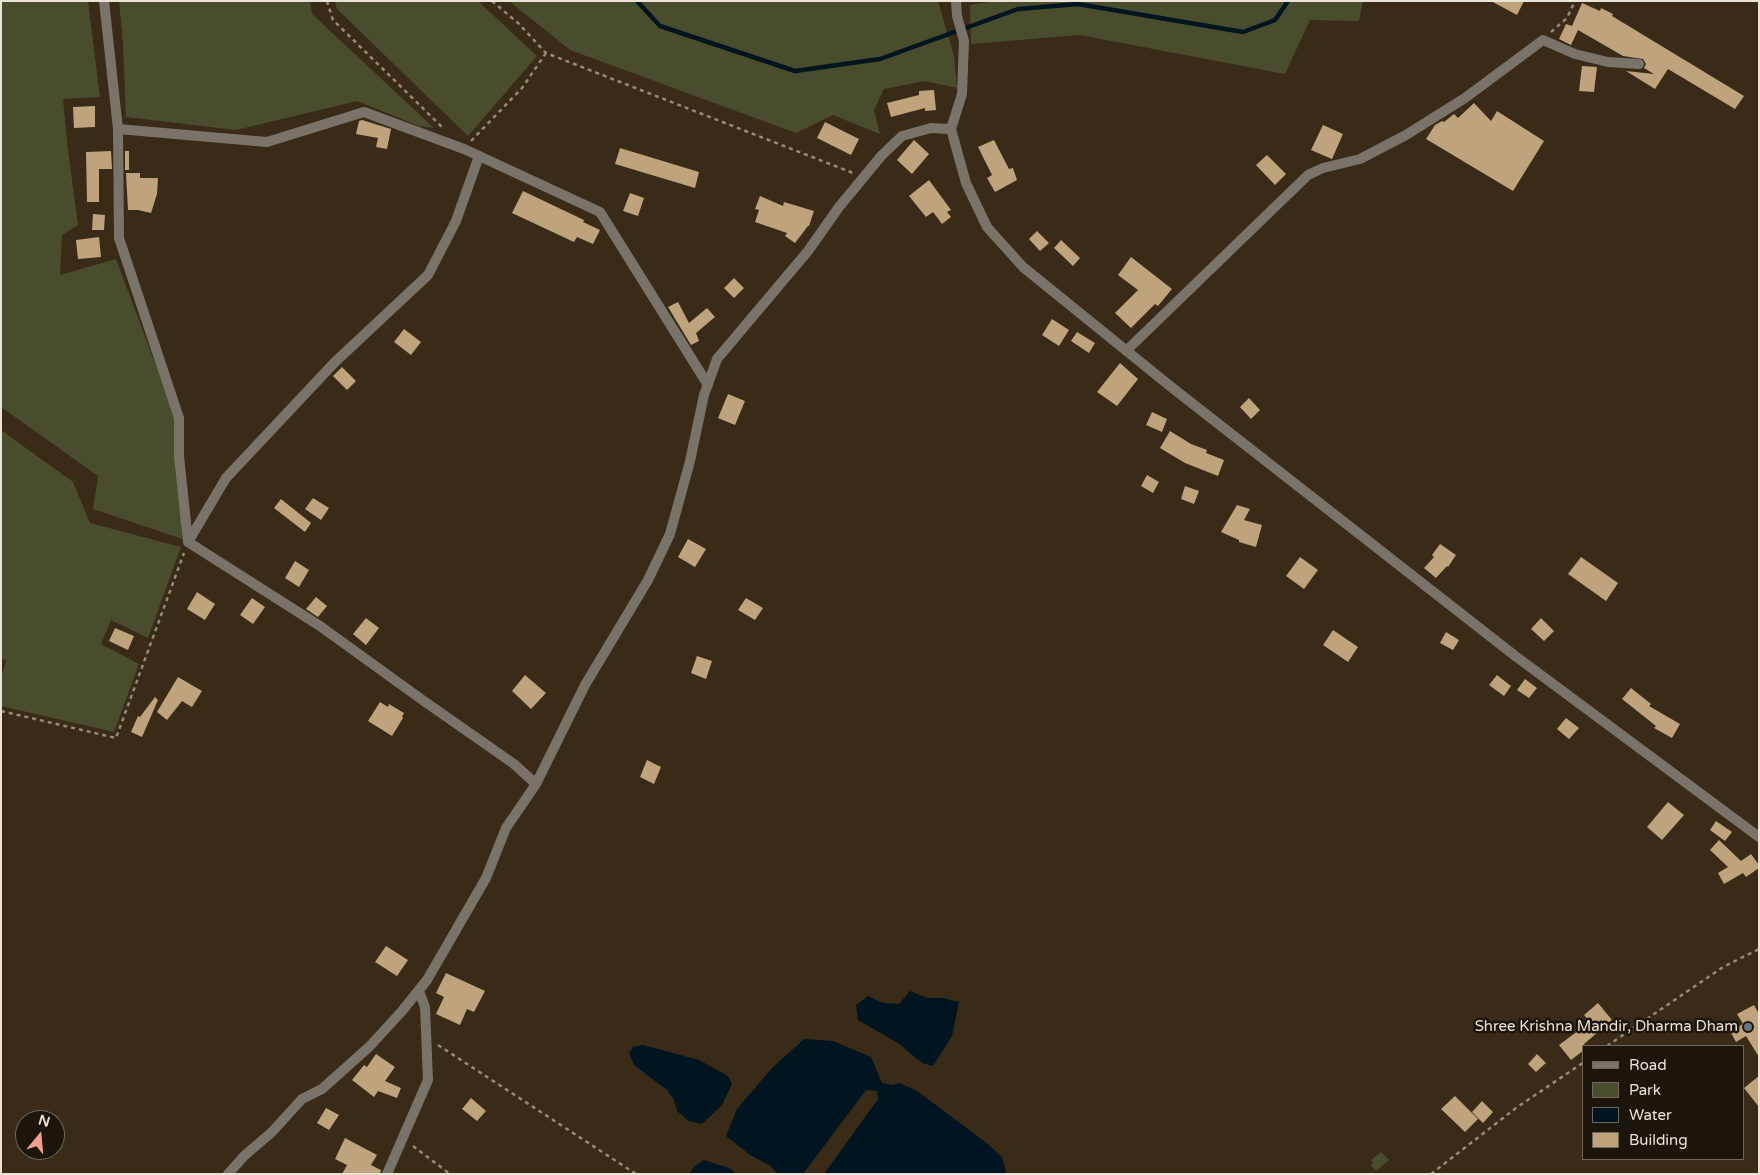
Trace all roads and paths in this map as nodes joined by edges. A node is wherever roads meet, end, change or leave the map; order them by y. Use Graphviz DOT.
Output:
graph roads {
  1 [pos="104,1"];
  2 [pos="327,1"];
  3 [pos="492,1"];
  4 [pos="956,1"];
  5 [pos="1575,1"];
  6 [pos="1543,40"];
  7 [pos="546,53"];
  8 [pos="1639,64"];
  9 [pos="444,128"];
  10 [pos="118,129"];
  11 [pos="951,129"];
  12 [pos="464,149"];
  13 [pos="479,156"];
  14 [pos="864,177"];
  15 [pos="1126,351"];
  16 [pos="708,385"];
  17 [pos="188,542"];
  18 [pos="1,711"];
  19 [pos="536,784"];
  20 [pos="1759,837"];
  21 [pos="1759,949"];
  22 [pos="418,990"];
  23 [pos="426,1038"];
  24 [pos="1608,1045"];
  25 [pos="1582,1063"];
  26 [pos="402,1139"];
  27 [pos="228,1174"];
  28 [pos="387,1174"];
  29 [pos="450,1174"];
  30 [pos="636,1174"];
  31 [pos="1431,1174"];
  1 -- 10 [label="street"];
  2 -- 9 [label="path"];
  3 -- 7 [label="path"];
  4 -- 11 [label="street"];
  5 -- 6 [label="path"];
  6 -- 8 [label="street"];
  6 -- 15 [label="street"];
  7 -- 12 [label="path"];
  7 -- 14 [label="path"];
  10 -- 12 [label="street"];
  10 -- 17 [label="street"];
  11 -- 14 [label="street"];
  11 -- 15 [label="street"];
  12 -- 13 [label="street"];
  13 -- 16 [label="street"];
  13 -- 17 [label="street"];
  14 -- 16 [label="street"];
  15 -- 20 [label="street"];
  16 -- 19 [label="street"];
  17 -- 18 [label="path"];
  17 -- 19 [label="street"];
  19 -- 22 [label="street"];
  21 -- 24 [label="path"];
  22 -- 23 [label="street"];
  22 -- 27 [label="street"];
  23 -- 26 [label="street"];
  23 -- 30 [label="path"];
  25 -- 31 [label="path"];
  26 -- 28 [label="street"];
  26 -- 29 [label="path"];
}
